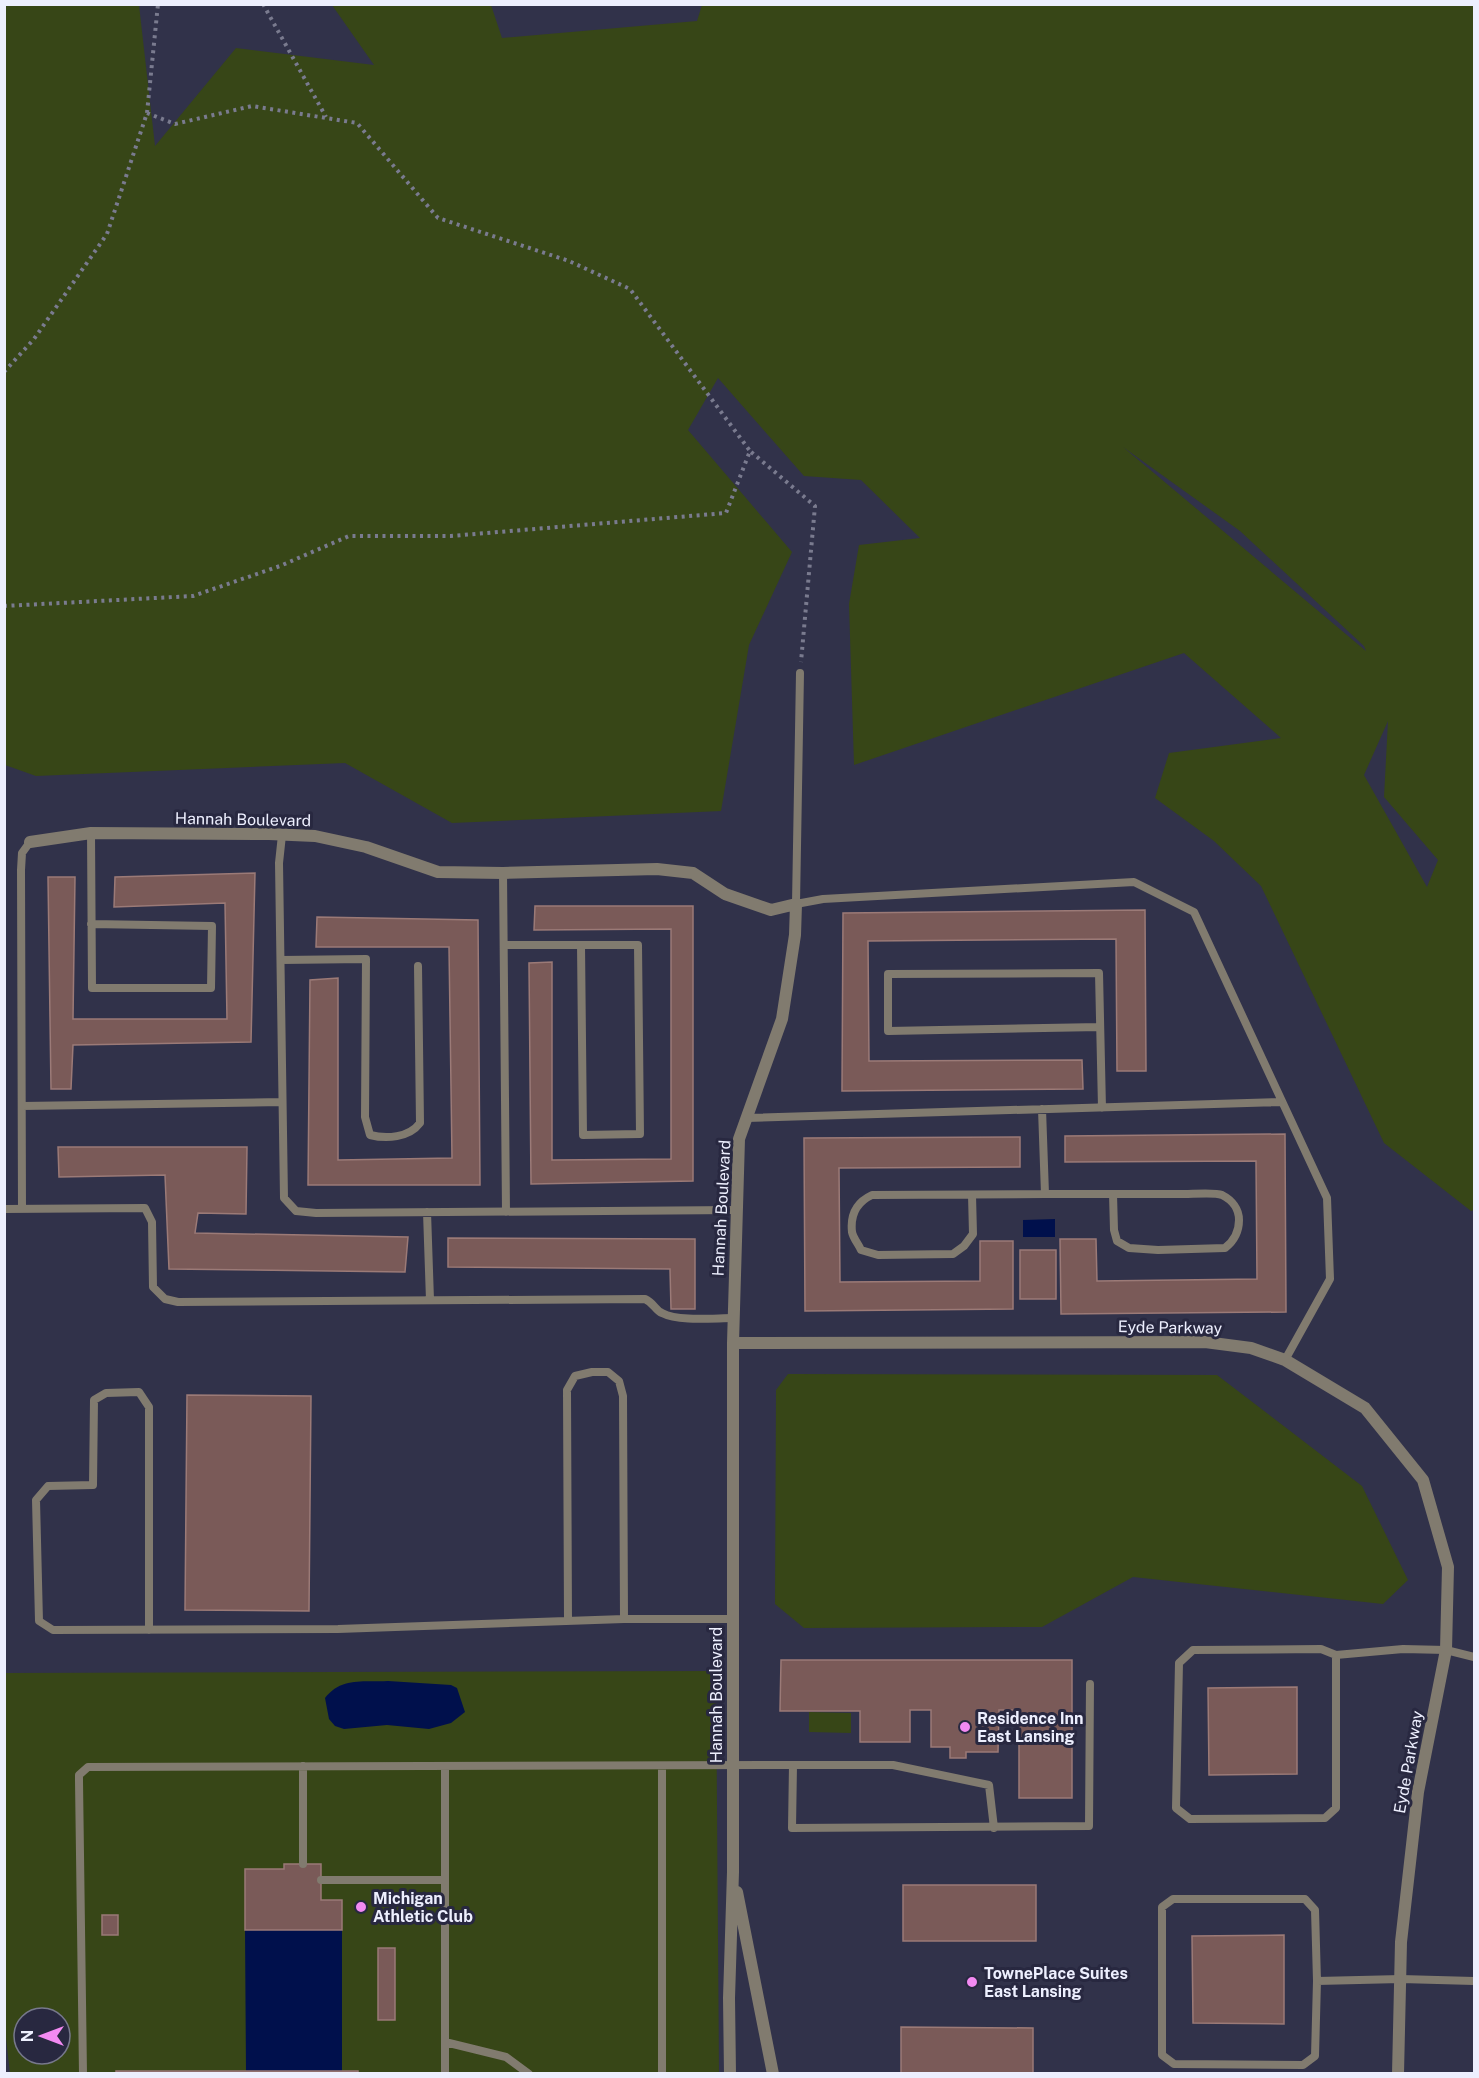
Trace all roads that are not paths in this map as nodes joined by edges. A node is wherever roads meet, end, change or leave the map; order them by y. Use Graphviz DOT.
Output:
graph roads {
  1 [pos="800,673"];
  2 [pos="92,833"];
  3 [pos="282,835"];
  4 [pos="30,842"];
  5 [pos="503,873"];
  6 [pos="796,904"];
  7 [pos="92,924"];
  8 [pos="504,945"];
  9 [pos="582,945"];
  10 [pos="281,960"];
  11 [pos="418,966"];
  12 [pos="1100,1027"];
  13 [pos="282,1102"];
  14 [pos="1281,1102"];
  15 [pos="22,1106"];
  16 [pos="1102,1108"];
  17 [pos="1042,1110"];
  18 [pos="746,1118"];
  19 [pos="1045,1194"];
  20 [pos="1113,1194"];
  21 [pos="972,1195"];
  22 [pos="4,1209"];
  23 [pos="22,1209"];
  24 [pos="736,1210"];
  25 [pos="427,1212"];
  26 [pos="506,1212"];
  27 [pos="430,1300"];
  28 [pos="733,1318"];
  29 [pos="733,1343"];
  30 [pos="1284,1360"];
  31 [pos="624,1619"];
  32 [pos="733,1619"];
  33 [pos="568,1621"];
  34 [pos="149,1630"];
  35 [pos="1446,1650"];
  36 [pos="1336,1655"];
  37 [pos="1474,1658"];
  38 [pos="1090,1684"];
  39 [pos="793,1765"];
  40 [pos="303,1766"];
  41 [pos="445,1766"];
  42 [pos="662,1766"];
  43 [pos="733,1766"];
  44 [pos="994,1828"];
  45 [pos="303,1864"];
  46 [pos="733,1872"];
  47 [pos="321,1880"];
  48 [pos="445,1880"];
  49 [pos="1401,1978"];
  50 [pos="1317,1981"];
  51 [pos="1474,1981"];
  52 [pos="445,2042"];
  53 [pos="83,2073"];
  54 [pos="445,2073"];
  55 [pos="529,2073"];
  56 [pos="662,2073"];
  57 [pos="730,2073"];
  58 [pos="773,2073"];
  59 [pos="1398,2073"];
  1 -- 6 [label="lane"];
  2 -- 3 [label="street, Hannah Boulevard"];
  2 -- 4 [label="street, Hannah Boulevard"];
  2 -- 7 [label="lane"];
  3 -- 5 [label="street, Hannah Boulevard"];
  3 -- 10 [label="lane"];
  4 -- 15 [label="lane"];
  5 -- 6 [label="street, Hannah Boulevard"];
  5 -- 8 [label="lane"];
  6 -- 14 [label="lane"];
  6 -- 18 [label="street, Hannah Boulevard"];
  7 -- 7 [label="lane"];
  8 -- 9 [label="lane"];
  8 -- 26 [label="lane"];
  9 -- 9 [label="lane"];
  10 -- 11 [label="lane"];
  10 -- 13 [label="lane"];
  12 -- 12 [label="lane"];
  12 -- 16 [label="lane"];
  13 -- 15 [label="lane"];
  13 -- 25 [label="lane"];
  14 -- 16 [label="lane"];
  14 -- 30 [label="lane"];
  15 -- 23 [label="lane"];
  16 -- 17 [label="lane"];
  17 -- 18 [label="lane"];
  17 -- 19 [label="lane"];
  18 -- 24 [label="street, Hannah Boulevard"];
  19 -- 20 [label="lane"];
  19 -- 21 [label="lane"];
  20 -- 20 [label="lane"];
  21 -- 21 [label="lane"];
  22 -- 23 [label="lane"];
  23 -- 27 [label="lane"];
  24 -- 26 [label="lane"];
  24 -- 28 [label="street, Hannah Boulevard"];
  25 -- 26 [label="lane"];
  25 -- 27 [label="lane"];
  27 -- 28 [label="lane"];
  28 -- 29 [label="street, Hannah Boulevard"];
  29 -- 30 [label="street, Eyde Parkway"];
  29 -- 32 [label="street, Hannah Boulevard"];
  30 -- 35 [label="street, Eyde Parkway"];
  31 -- 32 [label="lane"];
  31 -- 33 [label="lane"];
  31 -- 33 [label="lane"];
  32 -- 43 [label="street, Hannah Boulevard"];
  33 -- 34 [label="lane"];
  34 -- 34 [label="lane"];
  35 -- 36 [label="lane"];
  35 -- 37 [label="lane"];
  35 -- 49 [label="street, Eyde Parkway"];
  36 -- 36 [label="lane"];
  38 -- 44 [label="lane"];
  39 -- 43 [label="lane"];
  39 -- 44 [label="lane"];
  39 -- 44 [label="lane"];
  40 -- 41 [label="lane"];
  40 -- 45 [label="lane"];
  40 -- 53 [label="lane"];
  41 -- 42 [label="lane"];
  41 -- 48 [label="lane"];
  42 -- 43 [label="lane"];
  42 -- 56 [label="lane"];
  43 -- 46 [label="street, Hannah Boulevard"];
  46 -- 57 [label="street, Hannah Boulevard"];
  46 -- 58 [label="street, Hannah Boulevard"];
  47 -- 48 [label="lane"];
  48 -- 52 [label="lane"];
  49 -- 50 [label="lane"];
  49 -- 51 [label="lane"];
  49 -- 59 [label="street, Eyde Parkway"];
  50 -- 50 [label="lane"];
  52 -- 54 [label="lane"];
  52 -- 55 [label="lane"];
}
